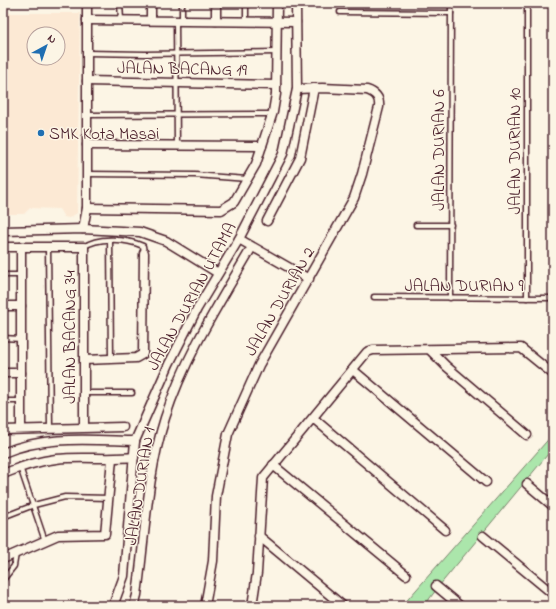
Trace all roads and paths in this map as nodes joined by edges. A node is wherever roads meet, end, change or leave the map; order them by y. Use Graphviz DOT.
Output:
graph roads {
  1 [pos="87,3"];
  2 [pos="120,3"];
  3 [pos="151,3"];
  4 [pos="182,3"];
  5 [pos="216,3"];
  6 [pos="246,3"];
  7 [pos="277,3"];
  8 [pos="296,3"];
  9 [pos="451,3"];
  10 [pos="527,3"];
  11 [pos="340,12"];
  12 [pos="451,13"];
  13 [pos="87,20"];
  14 [pos="121,20"];
  15 [pos="151,20"];
  16 [pos="179,20"];
  17 [pos="216,21"];
  18 [pos="246,21"];
  19 [pos="277,22"];
  20 [pos="296,22"];
  21 [pos="276,52"];
  22 [pos="87,53"];
  23 [pos="177,53"];
  24 [pos="87,80"];
  25 [pos="177,82"];
  26 [pos="276,85"];
  27 [pos="314,88"];
  28 [pos="297,89"];
  29 [pos="272,114"];
  30 [pos="87,115"];
  31 [pos="177,115"];
  32 [pos="87,145"];
  33 [pos="177,146"];
  34 [pos="262,146"];
  35 [pos="87,174"];
  36 [pos="247,179"];
  37 [pos="87,208"];
  38 [pos="267,221"];
  39 [pos="416,225"];
  40 [pos="451,225"];
  41 [pos="83,229"];
  42 [pos="3,230"];
  43 [pos="239,239"];
  44 [pos="110,240"];
  45 [pos="3,247"];
  46 [pos="21,247"];
  47 [pos="48,247"];
  48 [pos="252,247"];
  49 [pos="84,248"];
  50 [pos="144,253"];
  51 [pos="218,273"];
  52 [pos="3,275"];
  53 [pos="21,275"];
  54 [pos="309,279"];
  55 [pos="374,297"];
  56 [pos="450,298"];
  57 [pos="527,298"];
  58 [pos="553,298"];
  59 [pos="3,306"];
  60 [pos="21,306"];
  61 [pos="3,338"];
  62 [pos="21,339"];
  63 [pos="430,350"];
  64 [pos="111,359"];
  65 [pos="84,360"];
  66 [pos="353,370"];
  67 [pos="3,373"];
  68 [pos="21,373"];
  69 [pos="553,374"];
  70 [pos="84,393"];
  71 [pos="132,393"];
  72 [pos="3,401"];
  73 [pos="21,401"];
  74 [pos="313,418"];
  75 [pos="84,426"];
  76 [pos="50,427"];
  77 [pos="123,427"];
  78 [pos="21,428"];
  79 [pos="3,430"];
  80 [pos="527,435"];
  81 [pos="135,441"];
  82 [pos="3,453"];
  83 [pos="134,457"];
  84 [pos="112,459"];
  85 [pos="273,465"];
  86 [pos="20,466"];
  87 [pos="3,474"];
  88 [pos="486,482"];
  89 [pos="527,484"];
  90 [pos="109,498"];
  91 [pos="34,505"];
  92 [pos="553,506"];
  93 [pos="3,517"];
  94 [pos="445,530"];
  95 [pos="259,536"];
  96 [pos="483,536"];
  97 [pos="45,541"];
  98 [pos="16,553"];
  99 [pos="3,559"];
  100 [pos="406,575"];
  101 [pos="3,580"];
  102 [pos="436,586"];
  103 [pos="553,594"];
  104 [pos="113,606"];
  105 [pos="134,606"];
  106 [pos="205,606"];
  107 [pos="252,606"];
  108 [pos="343,606"];
  109 [pos="460,606"];
  1 -- 13 [label="street"];
  2 -- 14 [label="lane"];
  3 -- 15 [label="street"];
  4 -- 16 [label="lane"];
  5 -- 17 [label="street"];
  6 -- 18 [label="lane"];
  7 -- 19 [label="street"];
  8 -- 20 [label="street, JALAN DURIAN UTAMA"];
  9 -- 12 [label="lane, JALAN DURIAN 6"];
  10 -- 57 [label="lane, JALAN DURIAN 10"];
  11 -- 12 [label="lane"];
  12 -- 40 [label="lane, JALAN DURIAN 6"];
  13 -- 14 [label="street"];
  13 -- 22 [label="street"];
  14 -- 15 [label="street"];
  15 -- 16 [label="street"];
  16 -- 17 [label="street"];
  16 -- 23 [label="lane"];
  17 -- 18 [label="street"];
  18 -- 19 [label="street"];
  19 -- 20 [label="street"];
  19 -- 21 [label="street"];
  20 -- 28 [label="street, JALAN DURIAN UTAMA"];
  21 -- 23 [label="lane"];
  21 -- 26 [label="street"];
  22 -- 23 [label="lane"];
  22 -- 24 [label="street"];
  23 -- 25 [label="lane"];
  24 -- 25 [label="street, JALAN BACANG 19"];
  24 -- 30 [label="street"];
  25 -- 26 [label="street, JALAN BACANG 19"];
  25 -- 31 [label="lane"];
  26 -- 29 [label="street"];
  27 -- 28 [label="street, JALAN DURIAN 2"];
  27 -- 38 [label="street"];
  27 -- 54 [label="street, JALAN DURIAN 2"];
  28 -- 43 [label="street, JALAN DURIAN UTAMA"];
  29 -- 31 [label="lane"];
  29 -- 34 [label="street"];
  30 -- 31 [label="lane"];
  30 -- 32 [label="street"];
  31 -- 33 [label="lane"];
  32 -- 33 [label="street"];
  32 -- 35 [label="street"];
  33 -- 34 [label="street"];
  34 -- 36 [label="street"];
  35 -- 36 [label="lane"];
  35 -- 37 [label="street"];
  36 -- 37 [label="street"];
  37 -- 41 [label="street"];
  39 -- 40 [label="lane"];
  40 -- 56 [label="lane, JALAN DURIAN 6"];
  41 -- 42 [label="street"];
  41 -- 51 [label="street"];
  43 -- 48 [label="street"];
  43 -- 51 [label="street, JALAN DURIAN UTAMA"];
  44 -- 49 [label="lane"];
  44 -- 50 [label="lane"];
  44 -- 64 [label="lane"];
  45 -- 46 [label="street"];
  46 -- 47 [label="street"];
  46 -- 53 [label="street"];
  47 -- 49 [label="street"];
  47 -- 76 [label="lane"];
  48 -- 54 [label="street"];
  48 -- 105 [label="street, JALAN DURIAN 1"];
  49 -- 65 [label="street, JALAN BACANG 34"];
  50 -- 64 [label="street"];
  51 -- 81 [label="street, JALAN DURIAN UTAMA"];
  52 -- 53 [label="lane"];
  53 -- 60 [label="street"];
  54 -- 106 [label="street, JALAN DURIAN 2"];
  55 -- 56 [label="lane, JALAN DURIAN 9"];
  56 -- 57 [label="lane, JALAN DURIAN 9"];
  57 -- 58 [label="lane, JALAN DURIAN 9"];
  59 -- 60 [label="street"];
  60 -- 62 [label="street"];
  61 -- 62 [label="lane"];
  62 -- 68 [label="street"];
  63 -- 66 [label="street"];
  63 -- 69 [label="street"];
  63 -- 80 [label="street"];
  64 -- 65 [label="street"];
  65 -- 70 [label="street, JALAN BACANG 34"];
  66 -- 74 [label="street"];
  66 -- 88 [label="street"];
  67 -- 68 [label="street"];
  68 -- 73 [label="street"];
  70 -- 71 [label="lane"];
  70 -- 75 [label="street, JALAN BACANG 34"];
  72 -- 73 [label="lane"];
  73 -- 78 [label="street"];
  74 -- 85 [label="street"];
  74 -- 94 [label="street"];
  75 -- 76 [label="street"];
  75 -- 77 [label="street"];
  76 -- 78 [label="street"];
  78 -- 79 [label="street"];
  81 -- 82 [label="street"];
  81 -- 83 [label="street, JALAN DURIAN UTAMA"];
  83 -- 84 [label="street"];
  83 -- 104 [label="street, JALAN DURIAN UTAMA"];
  84 -- 86 [label="street"];
  84 -- 90 [label="street"];
  85 -- 95 [label="street"];
  85 -- 100 [label="street"];
  86 -- 87 [label="street"];
  86 -- 91 [label="lane"];
  89 -- 92 [label="street"];
  90 -- 91 [label="lane"];
  90 -- 97 [label="street"];
  91 -- 93 [label="lane"];
  91 -- 97 [label="lane"];
  95 -- 107 [label="street"];
  95 -- 108 [label="street"];
  96 -- 103 [label="street"];
  97 -- 98 [label="street"];
  98 -- 99 [label="street"];
  98 -- 101 [label="lane"];
  102 -- 109 [label="street"];
}
